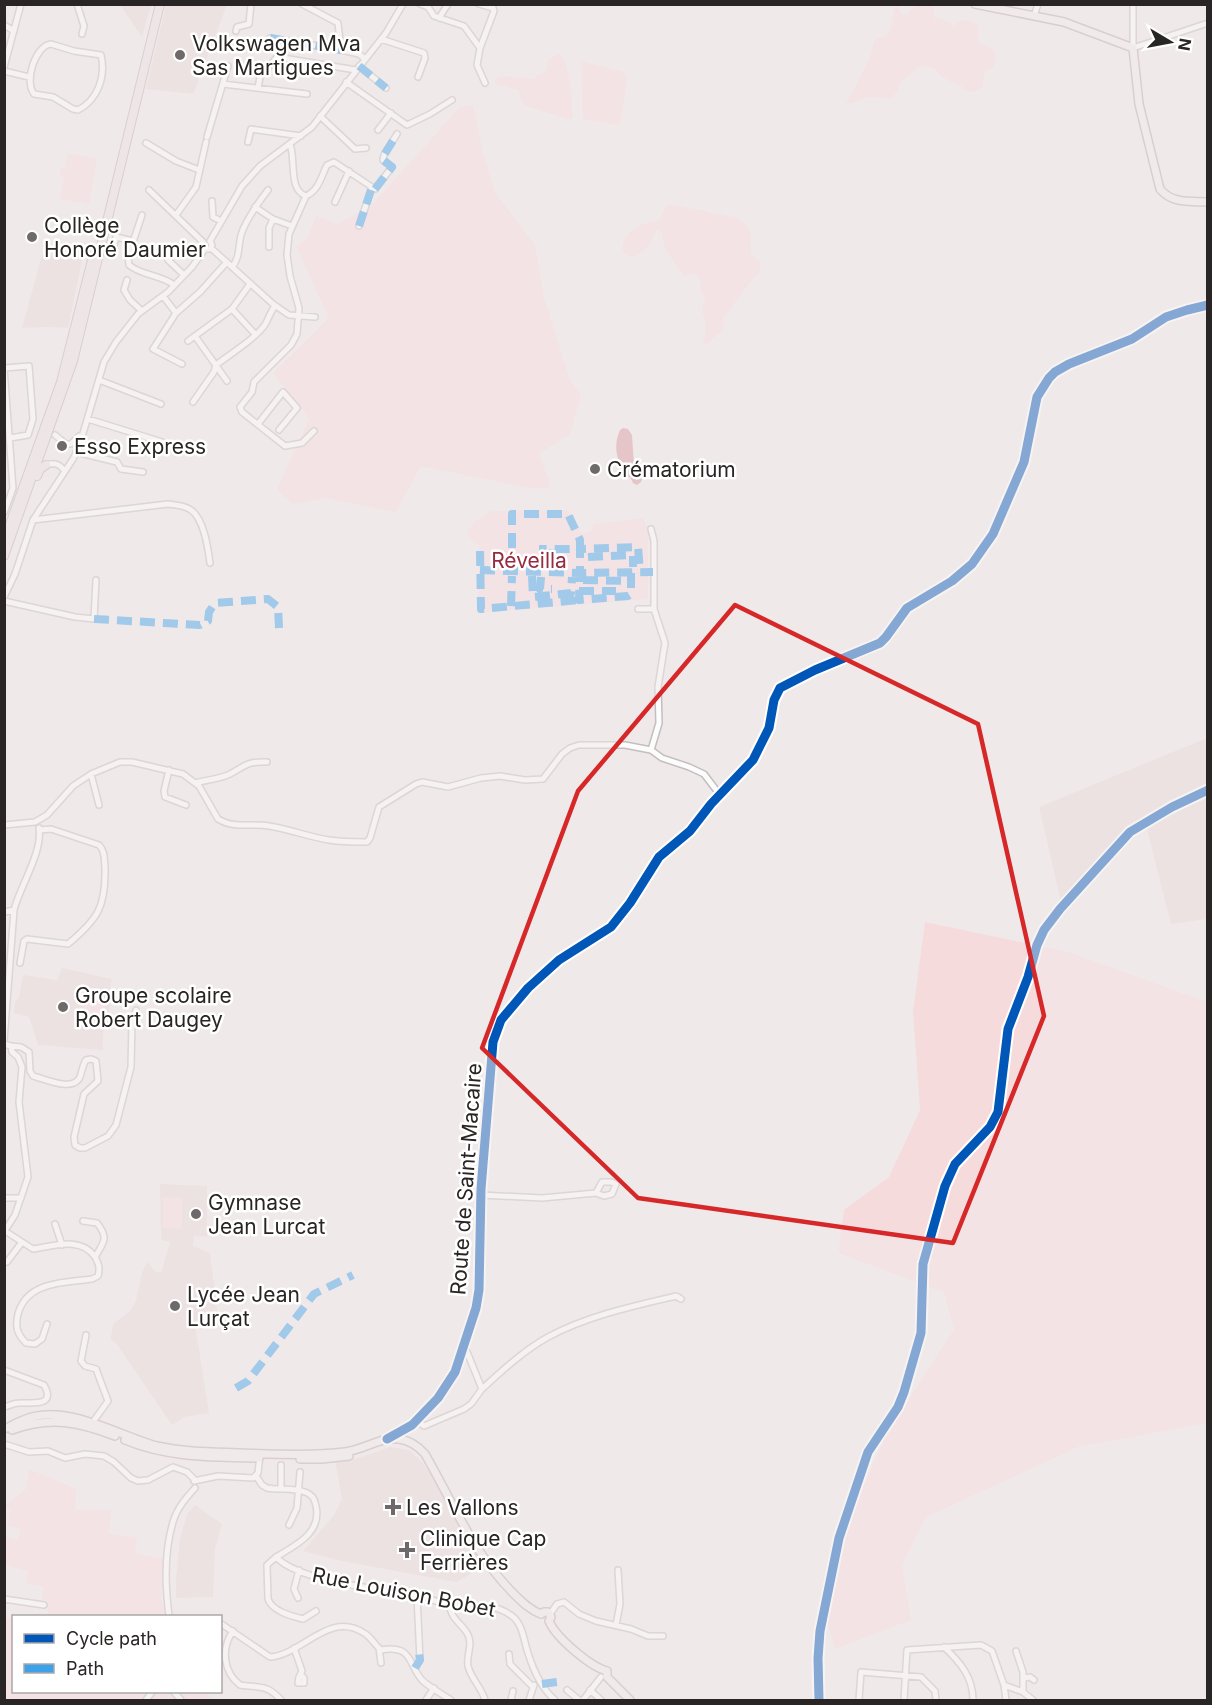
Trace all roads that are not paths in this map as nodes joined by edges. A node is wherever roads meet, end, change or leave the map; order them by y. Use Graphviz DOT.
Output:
graph roads {
  1 [pos="21,4"];
  2 [pos="77,4"];
  3 [pos="158,4"];
  4 [pos="251,4"];
  5 [pos="302,4"];
  6 [pos="403,4"];
  7 [pos="420,4"];
  8 [pos="448,4"];
  9 [pos="479,4"];
  10 [pos="975,4"];
  11 [pos="1038,4"];
  12 [pos="1133,4"];
  13 [pos="1034,16"];
  14 [pos="439,18"];
  15 [pos="1208,23"];
  16 [pos="4,25"];
  17 [pos="14,31"];
  18 [pos="236,32"];
  19 [pos="82,34"];
  20 [pos="270,38"];
  21 [pos="381,39"];
  22 [pos="480,48"];
  23 [pos="1133,48"];
  24 [pos="341,50"];
  25 [pos="364,59"];
  26 [pos="228,66"];
  27 [pos="357,68"];
  28 [pos="4,69"];
  29 [pos="28,77"];
  30 [pos="418,77"];
  31 [pos="346,82"];
  32 [pos="485,83"];
  33 [pos="223,84"];
  34 [pos="258,88"];
  35 [pos="386,88"];
  36 [pos="307,94"];
  37 [pos="452,100"];
  38 [pos="391,113"];
  39 [pos="320,116"];
  40 [pos="378,130"];
  41 [pos="397,134"];
  42 [pos="301,136"];
  43 [pos="248,142"];
  44 [pos="146,143"];
  45 [pos="290,144"];
  46 [pos="366,148"];
  47 [pos="200,170"];
  48 [pos="349,171"];
  49 [pos="373,188"];
  50 [pos="149,190"];
  51 [pos="268,190"];
  52 [pos="306,196"];
  53 [pos="213,201"];
  54 [pos="335,202"];
  55 [pos="1208,202"];
  56 [pos="255,207"];
  57 [pos="142,215"];
  58 [pos="176,215"];
  59 [pos="273,219"];
  60 [pos="221,221"];
  61 [pos="359,225"];
  62 [pos="292,226"];
  63 [pos="133,241"];
  64 [pos="207,245"];
  65 [pos="179,247"];
  66 [pos="269,248"];
  67 [pos="112,253"];
  68 [pos="226,262"];
  69 [pos="232,267"];
  70 [pos="184,275"];
  71 [pos="127,280"];
  72 [pos="250,284"];
  73 [pos="174,285"];
  74 [pos="163,296"];
  75 [pos="1208,305"];
  76 [pos="275,306"];
  77 [pos="232,309"];
  78 [pos="142,311"];
  79 [pos="176,313"];
  80 [pos="298,317"];
  81 [pos="315,318"];
  82 [pos="255,334"];
  83 [pos="195,336"];
  84 [pos="188,341"];
  85 [pos="182,364"];
  86 [pos="216,365"];
  87 [pos="5,368"];
  88 [pos="99,380"];
  89 [pos="227,381"];
  90 [pos="65,385"];
  91 [pos="193,402"];
  92 [pos="161,404"];
  93 [pos="88,419"];
  94 [pos="258,424"];
  95 [pos="279,430"];
  96 [pos="314,430"];
  97 [pos="55,435"];
  98 [pos="82,436"];
  99 [pos="10,438"];
  100 [pos="162,442"];
  101 [pos="76,452"];
  102 [pos="46,465"];
  103 [pos="65,471"];
  104 [pos="142,472"];
  105 [pos="22,507"];
  106 [pos="4,513"];
  107 [pos="19,516"];
  108 [pos="33,520"];
  109 [pos="651,529"];
  110 [pos="4,541"];
  111 [pos="4,556"];
  112 [pos="210,562"];
  113 [pos="4,566"];
  114 [pos="96,580"];
  115 [pos="4,599"];
  116 [pos="638,609"];
  117 [pos="654,609"];
  118 [pos="651,750"];
  119 [pos="267,762"];
  120 [pos="169,770"];
  121 [pos="91,774"];
  122 [pos="197,784"];
  123 [pos="1208,790"];
  124 [pos="720,795"];
  125 [pos="99,805"];
  126 [pos="186,805"];
  127 [pos="35,822"];
  128 [pos="4,825"];
  129 [pos="40,830"];
  130 [pos="14,910"];
  131 [pos="4,912"];
  132 [pos="20,963"];
  133 [pos="136,1010"];
  134 [pos="4,1042"];
  135 [pos="10,1051"];
  136 [pos="596,1193"];
  137 [pos="481,1195"];
  138 [pos="4,1198"];
  139 [pos="21,1198"];
  140 [pos="83,1221"];
  141 [pos="55,1224"];
  142 [pos="5,1232"];
  143 [pos="22,1242"];
  144 [pos="62,1245"];
  145 [pos="94,1257"];
  146 [pos="7,1262"];
  147 [pos="681,1299"];
  148 [pos="47,1324"];
  149 [pos="86,1335"];
  150 [pos="464,1346"];
  151 [pos="4,1370"];
  152 [pos="482,1389"];
  153 [pos="4,1407"];
  154 [pos="414,1423"];
  155 [pos="91,1424"];
  156 [pos="4,1430"];
  157 [pos="404,1431"];
  158 [pos="387,1439"];
  159 [pos="406,1441"];
  160 [pos="4,1444"];
  161 [pos="370,1450"];
  162 [pos="421,1454"];
  163 [pos="260,1456"];
  164 [pos="431,1464"];
  165 [pos="281,1465"];
  166 [pos="300,1472"];
  167 [pos="256,1476"];
  168 [pos="195,1480"];
  169 [pos="202,1481"];
  170 [pos="195,1488"];
  171 [pos="281,1489"];
  172 [pos="299,1491"];
  173 [pos="289,1525"];
  174 [pos="276,1557"];
  175 [pos="299,1570"];
  176 [pos="618,1570"];
  177 [pos="417,1596"];
  178 [pos="4,1599"];
  179 [pos="298,1599"];
  180 [pos="44,1605"];
  181 [pos="450,1605"];
  182 [pos="316,1611"];
  183 [pos="169,1615"];
  184 [pos="549,1617"];
  185 [pos="222,1624"];
  186 [pos="616,1626"];
  187 [pos="233,1631"];
  188 [pos="663,1636"];
  189 [pos="944,1647"];
  190 [pos="294,1648"];
  191 [pos="380,1648"];
  192 [pos="1016,1652"];
  193 [pos="508,1654"];
  194 [pos="381,1663"];
  195 [pos="415,1668"];
  196 [pos="301,1675"];
  197 [pos="905,1675"];
  198 [pos="605,1676"];
  199 [pos="1024,1678"];
  200 [pos="1034,1680"];
  201 [pos="541,1682"];
  202 [pos="1004,1685"];
  203 [pos="532,1686"];
  204 [pos="434,1688"];
  205 [pos="567,1690"];
  206 [pos="590,1690"];
  207 [pos="513,1691"];
  208 [pos="1023,1692"];
  209 [pos="552,1699"];
  210 [pos="281,1701"];
  211 [pos="426,1701"];
  212 [pos="451,1701"];
  213 [pos="485,1701"];
  214 [pos="511,1701"];
  215 [pos="529,1701"];
  216 [pos="579,1701"];
  217 [pos="583,1701"];
  218 [pos="602,1701"];
  219 [pos="630,1701"];
  220 [pos="636,1701"];
  221 [pos="819,1701"];
  222 [pos="859,1701"];
  223 [pos="904,1701"];
  224 [pos="936,1701"];
  225 [pos="973,1701"];
  226 [pos="1006,1701"];
  227 [pos="1033,1701"];
  1 -- 17 [label="street"];
  2 -- 19 [label="street"];
  3 -- 90 [label="highway"];
  3 -- 110 [label="highway"];
  4 -- 18 [label="street"];
  5 -- 24 [label="street"];
  6 -- 21 [label="street"];
  7 -- 14 [label="street"];
  8 -- 14 [label="street"];
  9 -- 22 [label="street"];
  10 -- 13 [label="main road"];
  11 -- 13 [label="street"];
  12 -- 23 [label="street"];
  13 -- 23 [label="main road"];
  14 -- 22 [label="street"];
  15 -- 23 [label="street"];
  16 -- 17 [label="street"];
  17 -- 28 [label="street"];
  20 -- 24 [label="street"];
  21 -- 25 [label="street"];
  21 -- 30 [label="street"];
  22 -- 32 [label="street"];
  23 -- 55 [label="main road"];
  24 -- 25 [label="street"];
  25 -- 27 [label="street"];
  26 -- 33 [label="street"];
  27 -- 31 [label="street"];
  27 -- 34 [label="street"];
  27 -- 35 [label="street"];
  28 -- 29 [label="street"];
  29 -- 29 [label="street"];
  31 -- 38 [label="street"];
  31 -- 39 [label="street"];
  33 -- 34 [label="street"];
  33 -- 47 [label="street"];
  34 -- 36 [label="street"];
  37 -- 38 [label="street"];
  38 -- 40 [label="street"];
  39 -- 42 [label="street"];
  39 -- 46 [label="street"];
  41 -- 49 [label="street"];
  42 -- 43 [label="street"];
  42 -- 45 [label="street"];
  44 -- 47 [label="street"];
  45 -- 52 [label="street"];
  45 -- 60 [label="street"];
  47 -- 58 [label="street"];
  48 -- 49 [label="street"];
  48 -- 52 [label="street"];
  48 -- 54 [label="street"];
  49 -- 61 [label="street"];
  50 -- 58 [label="street"];
  51 -- 56 [label="street"];
  52 -- 62 [label="street"];
  53 -- 60 [label="street"];
  56 -- 59 [label="street"];
  56 -- 69 [label="street"];
  57 -- 63 [label="street"];
  58 -- 64 [label="street"];
  59 -- 62 [label="street"];
  59 -- 66 [label="street"];
  60 -- 64 [label="street"];
  62 -- 80 [label="street"];
  63 -- 67 [label="street"];
  63 -- 73 [label="street"];
  64 -- 68 [label="street"];
  64 -- 70 [label="street"];
  65 -- 70 [label="street"];
  68 -- 69 [label="street"];
  68 -- 79 [label="street"];
  69 -- 72 [label="street"];
  70 -- 73 [label="street"];
  71 -- 78 [label="street"];
  72 -- 76 [label="street"];
  72 -- 77 [label="street"];
  73 -- 74 [label="street"];
  74 -- 78 [label="street"];
  74 -- 79 [label="street"];
  75 -- 124 [label="street, Route de Saint-Macaire"];
  76 -- 80 [label="street"];
  76 -- 82 [label="street"];
  77 -- 82 [label="street"];
  77 -- 83 [label="street"];
  78 -- 88 [label="street"];
  79 -- 85 [label="street"];
  80 -- 81 [label="street"];
  80 -- 94 [label="street"];
  82 -- 86 [label="street"];
  83 -- 84 [label="street"];
  83 -- 86 [label="street"];
  86 -- 89 [label="street"];
  86 -- 91 [label="street"];
  87 -- 99 [label="street"];
  87 -- 99 [label="street"];
  88 -- 92 [label="street"];
  88 -- 93 [label="street"];
  90 -- 97 [label="highway"];
  90 -- 105 [label="highway"];
  93 -- 98 [label="street"];
  93 -- 100 [label="street"];
  94 -- 95 [label="street"];
  94 -- 96 [label="street"];
  97 -- 98 [label="street"];
  98 -- 101 [label="street"];
  99 -- 106 [label="street"];
  101 -- 103 [label="street"];
  101 -- 104 [label="street"];
  102 -- 103 [label="street"];
  102 -- 105 [label="highway"];
  103 -- 108 [label="street"];
  105 -- 107 [label="highway"];
  107 -- 111 [label="highway"];
  107 -- 113 [label="highway"];
  108 -- 112 [label="street"];
  108 -- 115 [label="street"];
  109 -- 117 [label="street"];
  114 -- 115 [label="street"];
  116 -- 117 [label="street"];
  117 -- 118 [label="street"];
  118 -- 122 [label="street"];
  118 -- 124 [label="street"];
  119 -- 122 [label="street"];
  120 -- 121 [label="street"];
  120 -- 122 [label="street"];
  120 -- 126 [label="street"];
  121 -- 125 [label="street"];
  121 -- 127 [label="street"];
  123 -- 221 [label="street"];
  124 -- 137 [label="street, Route de Saint-Macaire"];
  127 -- 128 [label="street"];
  127 -- 129 [label="street"];
  129 -- 130 [label="street"];
  129 -- 132 [label="street"];
  130 -- 131 [label="street"];
  130 -- 134 [label="street"];
  133 -- 135 [label="street"];
  134 -- 135 [label="street"];
  135 -- 139 [label="street"];
  136 -- 137 [label="street"];
  137 -- 150 [label="street, Route de Saint-Macaire"];
  138 -- 139 [label="street"];
  139 -- 142 [label="street"];
  140 -- 145 [label="street"];
  141 -- 144 [label="street"];
  142 -- 143 [label="street"];
  143 -- 144 [label="street"];
  143 -- 146 [label="street"];
  144 -- 145 [label="street"];
  145 -- 148 [label="street"];
  147 -- 152 [label="street"];
  149 -- 155 [label="street"];
  150 -- 152 [label="street"];
  150 -- 154 [label="street, Route de Saint-Macaire"];
  151 -- 153 [label="street"];
  152 -- 154 [label="street"];
  154 -- 157 [label="street, Route de Saint-Macaire"];
  154 -- 159 [label="street, Route de Saint-Macaire"];
  155 -- 156 [label="main road"];
  155 -- 156 [label="main road"];
  155 -- 163 [label="main road"];
  157 -- 158 [label="street, Route de Saint-Macaire"];
  157 -- 159 [label="street"];
  158 -- 159 [label="main road"];
  158 -- 163 [label="main road"];
  159 -- 161 [label="street"];
  159 -- 162 [label="street"];
  159 -- 164 [label="main road"];
  160 -- 168 [label="street"];
  161 -- 162 [label="main road"];
  161 -- 163 [label="main road"];
  162 -- 164 [label="main road"];
  163 -- 167 [label="street"];
  164 -- 184 [label="main road"];
  165 -- 171 [label="street"];
  166 -- 172 [label="street"];
  167 -- 169 [label="street"];
  167 -- 171 [label="street"];
  168 -- 169 [label="street"];
  168 -- 170 [label="street"];
  169 -- 170 [label="street"];
  170 -- 183 [label="street"];
  171 -- 172 [label="street"];
  172 -- 173 [label="street"];
  172 -- 174 [label="street, Rue Louison Bobet"];
  174 -- 175 [label="street, Rue Louison Bobet"];
  174 -- 182 [label="street"];
  175 -- 177 [label="street, Rue Louison Bobet"];
  175 -- 179 [label="street"];
  176 -- 186 [label="street"];
  177 -- 181 [label="street, Rue Louison Bobet"];
  177 -- 195 [label="street"];
  178 -- 180 [label="street"];
  181 -- 201 [label="street, Rue Louison Bobet"];
  181 -- 213 [label="street"];
  184 -- 186 [label="street"];
  184 -- 198 [label="main road"];
  185 -- 187 [label="street"];
  186 -- 188 [label="street"];
  187 -- 190 [label="street"];
  187 -- 210 [label="street"];
  189 -- 197 [label="street"];
  189 -- 202 [label="street"];
  189 -- 225 [label="street"];
  190 -- 191 [label="street"];
  190 -- 196 [label="street"];
  191 -- 194 [label="street"];
  191 -- 195 [label="street"];
  192 -- 199 [label="street"];
  193 -- 203 [label="street"];
  195 -- 204 [label="street"];
  197 -- 222 [label="street"];
  197 -- 223 [label="street"];
  197 -- 224 [label="street"];
  198 -- 206 [label="street"];
  198 -- 219 [label="main road"];
  198 -- 220 [label="main road"];
  199 -- 200 [label="street"];
  199 -- 208 [label="street"];
  201 -- 203 [label="street"];
  201 -- 209 [label="street, Rue Louison Bobet"];
  202 -- 208 [label="street"];
  202 -- 226 [label="street"];
  203 -- 215 [label="street"];
  204 -- 211 [label="street"];
  204 -- 212 [label="street"];
  205 -- 216 [label="street"];
  206 -- 217 [label="street"];
  206 -- 218 [label="street"];
  207 -- 214 [label="street"];
  208 -- 227 [label="street"];
}
